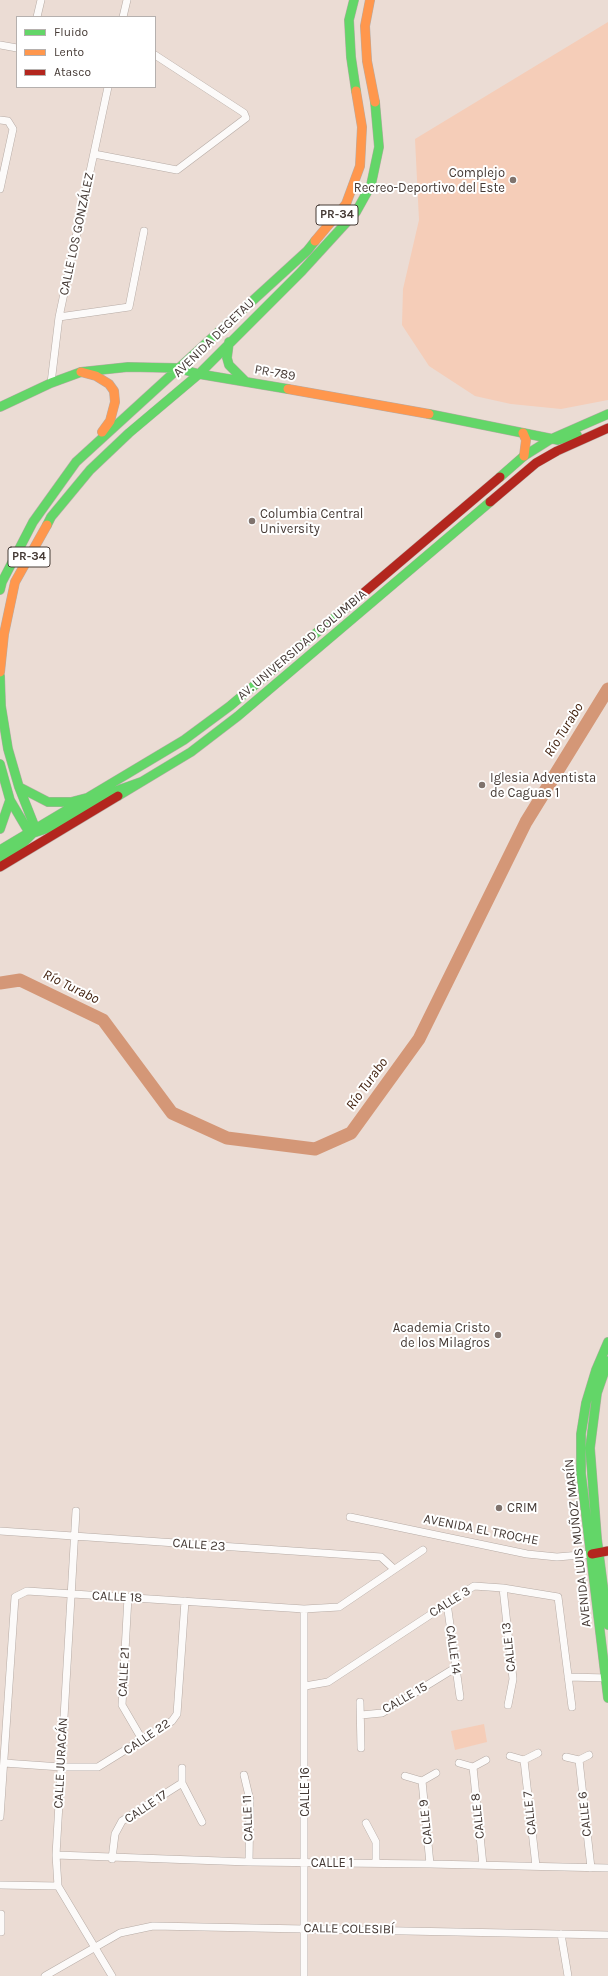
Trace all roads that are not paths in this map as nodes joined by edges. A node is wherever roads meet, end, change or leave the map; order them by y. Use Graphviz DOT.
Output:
graph roads {
  1 [pos="41,0"];
  2 [pos="127,0"];
  3 [pos="354,0"];
  4 [pos="370,0"];
  5 [pos="37,16"];
  6 [pos="123,16"];
  7 [pos="0,45"];
  8 [pos="16,48"];
  9 [pos="156,56"];
  10 [pos="108,88"];
  11 [pos="0,120"];
  12 [pos="94,154"];
  13 [pos="0,188"];
  14 [pos="144,230"];
  15 [pos="59,318"];
  16 [pos="228,342"];
  17 [pos="177,368"];
  18 [pos="81,372"];
  19 [pos="199,374"];
  20 [pos="245,381"];
  21 [pos="51,383"];
  22 [pos="0,407"];
  23 [pos="608,414"];
  24 [pos="606,429"];
  25 [pos="523,433"];
  26 [pos="551,439"];
  27 [pos="89,450"];
  28 [pos="524,456"];
  29 [pos="479,512"];
  30 [pos="390,570"];
  31 [pos="398,580"];
  32 [pos="0,590"];
  33 [pos="0,672"];
  34 [pos="0,676"];
  35 [pos="0,764"];
  36 [pos="141,782"];
  37 [pos="19,787"];
  38 [pos="90,797"];
  39 [pos="10,800"];
  40 [pos="0,829"];
  41 [pos="33,832"];
  42 [pos="0,850"];
  43 [pos="0,858"];
  44 [pos="0,866"];
  45 [pos="608,1342"];
  46 [pos="608,1360"];
  47 [pos="76,1511"];
  48 [pos="350,1517"];
  49 [pos="0,1531"];
  50 [pos="75,1536"];
  51 [pos="423,1550"];
  52 [pos="600,1553"];
  53 [pos="394,1570"];
  54 [pos="503,1588"];
  55 [pos="71,1595"];
  56 [pos="128,1598"];
  57 [pos="185,1601"];
  58 [pos="447,1603"];
  59 [pos="304,1609"];
  60 [pos="608,1625"];
  61 [pos="455,1668"];
  62 [pos="568,1677"];
  63 [pos="607,1678"];
  64 [pos="305,1686"];
  65 [pos="460,1697"];
  66 [pos="608,1698"];
  67 [pos="360,1702"];
  68 [pos="508,1705"];
  69 [pos="572,1707"];
  70 [pos="360,1715"];
  71 [pos="143,1741"];
  72 [pos="361,1748"];
  73 [pos="538,1753"];
  74 [pos="589,1754"];
  75 [pos="510,1756"];
  76 [pos="566,1757"];
  77 [pos="486,1760"];
  78 [pos="524,1760"];
  79 [pos="578,1760"];
  80 [pos="459,1763"];
  81 [pos="4,1764"];
  82 [pos="61,1767"];
  83 [pos="473,1767"];
  84 [pos="182,1768"];
  85 [pos="436,1773"];
  86 [pos="244,1775"];
  87 [pos="406,1776"];
  88 [pos="422,1781"];
  89 [pos="182,1783"];
  90 [pos="0,1817"];
  91 [pos="202,1822"];
  92 [pos="366,1823"];
  93 [pos="56,1855"];
  94 [pos="112,1859"];
  95 [pos="249,1862"];
  96 [pos="305,1862"];
  97 [pos="376,1863"];
  98 [pos="430,1864"];
  99 [pos="483,1865"];
  100 [pos="536,1866"];
  101 [pos="591,1868"];
  102 [pos="608,1868"];
  103 [pos="0,1885"];
  104 [pos="58,1886"];
  105 [pos="1,1914"];
  106 [pos="0,1923"];
  107 [pos="304,1928"];
  108 [pos="1,1932"];
  109 [pos="561,1934"];
  110 [pos="608,1935"];
  111 [pos="95,1947"];
  112 [pos="45,1976"];
  113 [pos="112,1976"];
  114 [pos="304,1976"];
  115 [pos="568,1976"];
  1 -- 5 [label="street"];
  2 -- 6 [label="street"];
  3 -- 17 [label="main road, AVENIDA DEGETAU / PR-34"];
  4 -- 16 [label="main road, AVENIDA DEGETAU / PR-34"];
  7 -- 8 [label="street"];
  9 -- 12 [label="street"];
  10 -- 12 [label="street, CALLE LOS GONZÁLEZ"];
  11 -- 13 [label="street"];
  12 -- 15 [label="street, CALLE LOS GONZÁLEZ"];
  14 -- 15 [label="street"];
  15 -- 21 [label="street, CALLE LOS GONZÁLEZ"];
  16 -- 19 [label="main road, AVENIDA DEGETAU / PR-34"];
  16 -- 20 [label="main road"];
  17 -- 18 [label="main road, PR-789 / PR-789"];
  17 -- 19 [label="main road, PR-789 / PR-789"];
  17 -- 27 [label="main road, AVENIDA DEGETAU / PR-34"];
  18 -- 21 [label="main road, PR-789 / PR-789"];
  18 -- 27 [label="main road"];
  19 -- 20 [label="main road, PR-789 / PR-789"];
  19 -- 33 [label="main road, AVENIDA DEGETAU / PR-34"];
  20 -- 25 [label="main road, PR-789 / PR-789"];
  21 -- 22 [label="main road, PR-789 / PR-789"];
  23 -- 26 [label="main road, AV. UNIVERSIDAD COLUMBIA"];
  24 -- 26 [label="main road"];
  24 -- 29 [label="main road, AV. UNIVERSIDAD COLUMBIA"];
  25 -- 26 [label="main road, PR-789 / PR-789"];
  25 -- 28 [label="main road"];
  26 -- 28 [label="main road, AV. UNIVERSIDAD COLUMBIA"];
  26 -- 29 [label="main road"];
  27 -- 32 [label="main road, AVENIDA DEGETAU / PR-34"];
  28 -- 30 [label="main road, AV. UNIVERSIDAD COLUMBIA"];
  29 -- 31 [label="main road, AV. UNIVERSIDAD COLUMBIA"];
  30 -- 31 [label="main road"];
  30 -- 38 [label="main road, AV. UNIVERSIDAD COLUMBIA"];
  31 -- 36 [label="main road, AV. UNIVERSIDAD COLUMBIA"];
  34 -- 37 [label="main road"];
  35 -- 39 [label="main road"];
  36 -- 41 [label="main road"];
  36 -- 44 [label="main road, AV. UNIVERSIDAD COLUMBIA"];
  37 -- 38 [label="main road"];
  37 -- 41 [label="main road"];
  38 -- 41 [label="main road, AV. UNIVERSIDAD COLUMBIA"];
  39 -- 40 [label="main road"];
  39 -- 41 [label="main road"];
  41 -- 42 [label="main road, AV. UNIVERSIDAD COLUMBIA"];
  41 -- 43 [label="main road"];
  45 -- 52 [label="main road, AVENIDA LUIS MUÑOZ MARÍN"];
  46 -- 52 [label="main road, AVENIDA LUIS MUÑOZ MARÍN"];
  47 -- 50 [label="street, CALLE JURACÁN"];
  48 -- 52 [label="street, AVENIDA EL TROCHE"];
  49 -- 50 [label="street, CALLE 23"];
  50 -- 53 [label="street, CALLE 23"];
  50 -- 55 [label="street, CALLE JURACÁN"];
  51 -- 53 [label="street, CALLE 18"];
  52 -- 60 [label="main road, AVENIDA LUIS MUÑOZ MARÍN"];
  52 -- 63 [label="main road, AVENIDA LUIS MUÑOZ MARÍN"];
  53 -- 59 [label="street, CALLE 18"];
  54 -- 58 [label="street, CALLE 3"];
  54 -- 62 [label="street, CALLE 3"];
  54 -- 68 [label="street, CALLE 13"];
  55 -- 56 [label="street, CALLE 18"];
  55 -- 81 [label="street, CALLE 18"];
  55 -- 82 [label="street, CALLE JURACÁN"];
  56 -- 57 [label="street, CALLE 18"];
  56 -- 71 [label="street, CALLE 21"];
  57 -- 59 [label="street, CALLE 18"];
  57 -- 71 [label="street, CALLE 22"];
  58 -- 61 [label="street, CALLE 14"];
  58 -- 64 [label="street, CALLE 3"];
  59 -- 64 [label="street, CALLE 16"];
  61 -- 65 [label="street, CALLE 14"];
  61 -- 70 [label="street, CALLE 15"];
  62 -- 63 [label="street"];
  62 -- 69 [label="street"];
  63 -- 66 [label="main road, AVENIDA LUIS MUÑOZ MARÍN"];
  64 -- 96 [label="street, CALLE 16"];
  67 -- 70 [label="street"];
  70 -- 72 [label="street"];
  71 -- 82 [label="street, CALLE 22"];
  73 -- 78 [label="street"];
  74 -- 79 [label="street"];
  75 -- 78 [label="street"];
  76 -- 79 [label="street"];
  77 -- 83 [label="street"];
  78 -- 100 [label="street, CALLE 7"];
  79 -- 101 [label="street, CALLE 6"];
  80 -- 83 [label="street"];
  81 -- 82 [label="street, CALLE 22"];
  81 -- 90 [label="street, CALLE 18"];
  82 -- 93 [label="street, CALLE JURACÁN"];
  83 -- 99 [label="street, CALLE 8"];
  84 -- 89 [label="street"];
  85 -- 88 [label="street"];
  86 -- 95 [label="street, CALLE 11"];
  87 -- 88 [label="street"];
  88 -- 98 [label="street, CALLE 9"];
  89 -- 91 [label="street"];
  89 -- 94 [label="street, CALLE 17"];
  92 -- 97 [label="street"];
  93 -- 94 [label="street, CALLE 1"];
  93 -- 104 [label="street, CALLE JURACÁN"];
  94 -- 95 [label="street, CALLE 1"];
  95 -- 96 [label="street, CALLE 1"];
  96 -- 97 [label="street, CALLE 1"];
  96 -- 107 [label="street, CALLE 16"];
  97 -- 98 [label="street, CALLE 1"];
  98 -- 99 [label="street, CALLE 1"];
  99 -- 100 [label="street, CALLE 1"];
  100 -- 101 [label="street, CALLE 1"];
  101 -- 102 [label="street, CALLE 1"];
  103 -- 104 [label="street"];
  104 -- 111 [label="street, CALLE JURACÁN"];
  105 -- 106 [label="street"];
  106 -- 108 [label="street"];
  107 -- 109 [label="street, CALLE COLESIBÍ"];
  107 -- 111 [label="street, CALLE COLESIBÍ"];
  107 -- 114 [label="street, CALLE 16"];
  109 -- 110 [label="street, CALLE COLESIBÍ"];
  109 -- 115 [label="street"];
  111 -- 112 [label="street, CALLE COLESIBÍ"];
  111 -- 113 [label="street, CALLE JURACÁN"];
}
